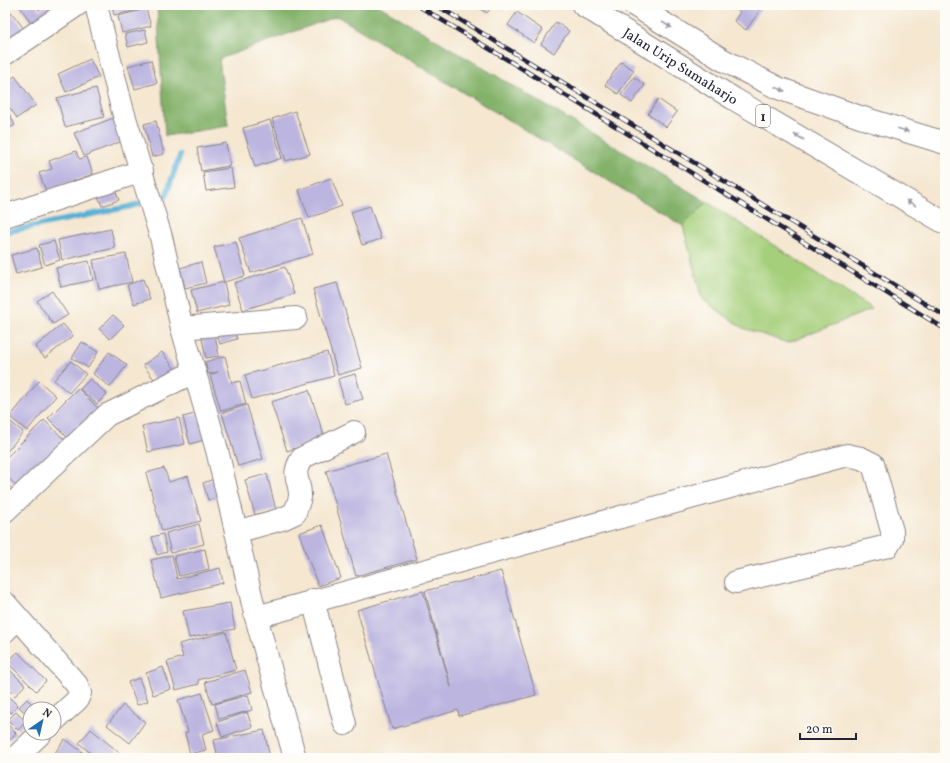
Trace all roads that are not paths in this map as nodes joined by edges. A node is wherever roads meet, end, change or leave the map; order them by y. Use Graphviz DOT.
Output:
graph roads {
  1 [pos="77,5"];
  2 [pos="96,5"];
  3 [pos="583,5"];
  4 [pos="634,5"];
  5 [pos="5,54"];
  6 [pos="945,143"];
  7 [pos="142,171"];
  8 [pos="5,216"];
  9 [pos="945,223"];
  10 [pos="296,318"];
  11 [pos="182,328"];
  12 [pos="194,372"];
  13 [pos="354,432"];
  14 [pos="5,511"];
  15 [pos="236,532"];
  16 [pos="736,582"];
  17 [pos="313,600"];
  18 [pos="256,616"];
  19 [pos="9,618"];
  20 [pos="62,714"];
  21 [pos="345,724"];
  22 [pos="33,741"];
  23 [pos="15,758"];
  24 [pos="295,758"];
  1 -- 5 [label="main road"];
  2 -- 7 [label="main road"];
  9 -- 3 [label="main road, Jalan Urip Sumaharjo / 1, one-way"];
  4 -- 6 [label="main road, Jalan Urip Sumaharjo / 1, one-way"];
  7 -- 8 [label="main road"];
  7 -- 11 [label="main road"];
  10 -- 11 [label="main road"];
  11 -- 12 [label="main road"];
  12 -- 14 [label="main road"];
  12 -- 15 [label="main road"];
  13 -- 15 [label="main road"];
  15 -- 18 [label="main road"];
  16 -- 17 [label="main road"];
  17 -- 18 [label="main road"];
  17 -- 21 [label="main road"];
  18 -- 24 [label="main road"];
  19 -- 20 [label="main road"];
  22 -- 23 [label="main road"];
}
